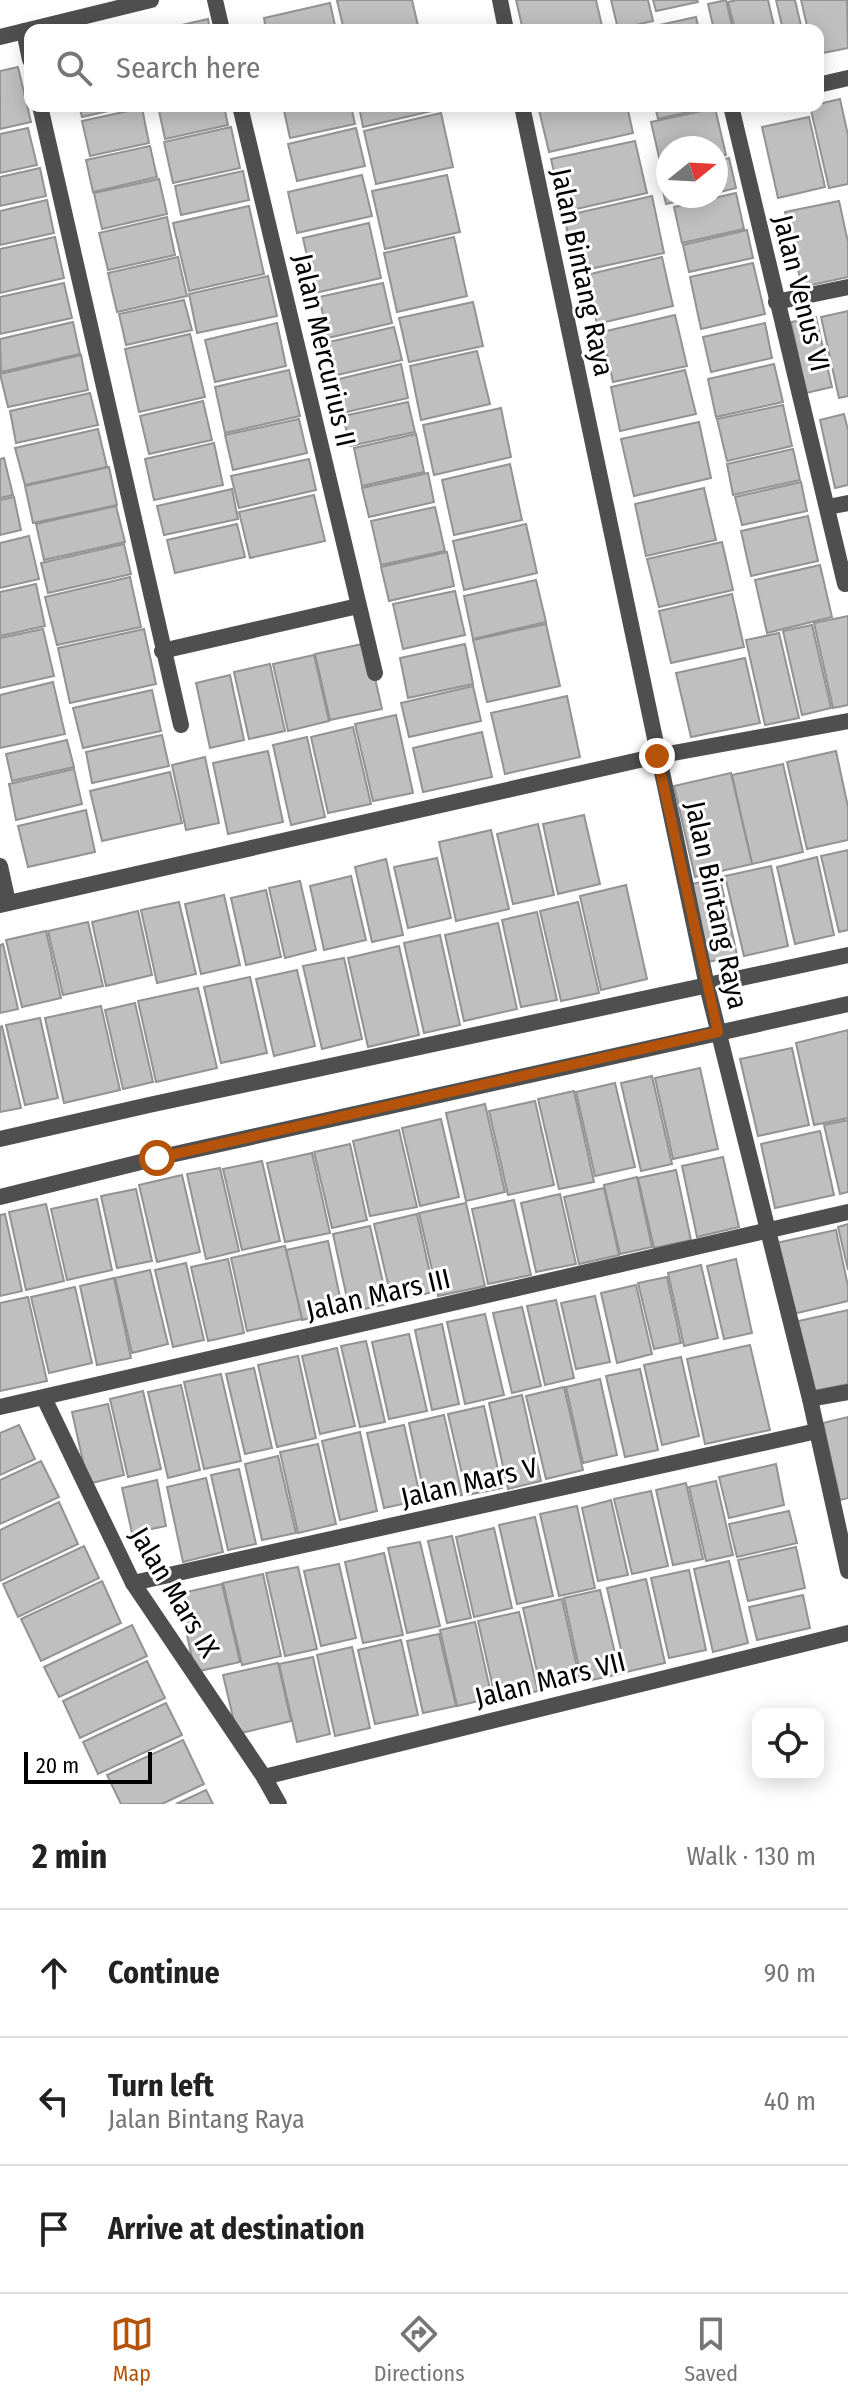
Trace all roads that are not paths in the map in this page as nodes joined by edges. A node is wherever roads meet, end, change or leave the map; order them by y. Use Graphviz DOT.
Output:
graph roads {
  1 [pos="151,0"];
  2 [pos="215,0"];
  3 [pos="500,0"];
  4 [pos="53,24"];
  5 [pos="221,24"];
  6 [pos="505,24"];
  7 [pos="24,31"];
  8 [pos="0,37"];
  9 [pos="848,78"];
  10 [pos="824,84"];
  11 [pos="41,112"];
  12 [pos="241,112"];
  13 [pos="523,112"];
  14 [pos="732,112"];
  15 [pos="848,287"];
  16 [pos="776,302"];
  17 [pos="848,503"];
  18 [pos="828,507"];
  19 [pos="845,584"];
  20 [pos="358,606"];
  21 [pos="162,651"];
  22 [pos="375,673"];
  23 [pos="848,721"];
  24 [pos="181,725"];
  25 [pos="657,756"];
  26 [pos="0,866"];
  27 [pos="4,903"];
  28 [pos="848,955"];
  29 [pos="707,986"];
  30 [pos="848,1004"];
  31 [pos="718,1032"];
  32 [pos="0,1139"];
  33 [pos="0,1197"];
  34 [pos="848,1212"];
  35 [pos="767,1230"];
  36 [pos="848,1392"];
  37 [pos="44,1398"];
  38 [pos="810,1399"];
  39 [pos="0,1407"];
  40 [pos="817,1431"];
  41 [pos="848,1570"];
  42 [pos="133,1583"];
  43 [pos="848,1633"];
  44 [pos="264,1777"];
  45 [pos="279,1804"];
  1 -- 4 [label="street"];
  2 -- 5 [label="street"];
  3 -- 6 [label="street"];
  7 -- 8 [label="street"];
  9 -- 10 [label="street"];
  11 -- 21 [label="street"];
  12 -- 20 [label="street, Jalan Mercurius II"];
  13 -- 25 [label="street, Jalan Bintang Raya"];
  14 -- 16 [label="street, Jalan Venus VI"];
  15 -- 16 [label="street"];
  16 -- 18 [label="street, Jalan Venus VI"];
  17 -- 18 [label="street"];
  18 -- 19 [label="street, Jalan Venus VI"];
  20 -- 21 [label="street"];
  20 -- 22 [label="street, Jalan Mercurius II"];
  21 -- 24 [label="street"];
  23 -- 25 [label="street"];
  25 -- 27 [label="street"];
  25 -- 29 [label="street, Jalan Bintang Raya"];
  26 -- 27 [label="street"];
  28 -- 29 [label="street"];
  29 -- 31 [label="street, Jalan Bintang Raya"];
  29 -- 32 [label="street"];
  30 -- 31 [label="street"];
  31 -- 33 [label="street"];
  31 -- 35 [label="street, Jalan Bintang Raya"];
  34 -- 35 [label="street, Jalan Mars III"];
  35 -- 37 [label="street, Jalan Mars III"];
  35 -- 38 [label="street, Jalan Bintang Raya"];
  36 -- 38 [label="street"];
  37 -- 39 [label="street, Jalan Mars III"];
  37 -- 42 [label="street, Jalan Mars IX"];
  38 -- 40 [label="street, Jalan Bintang Raya"];
  40 -- 41 [label="street, Jalan Bintang Raya"];
  40 -- 42 [label="street, Jalan Mars V"];
  42 -- 44 [label="street, Jalan Mars IX"];
  43 -- 44 [label="street, Jalan Mars VII"];
  44 -- 45 [label="street, Jalan Mars IX"];
}
